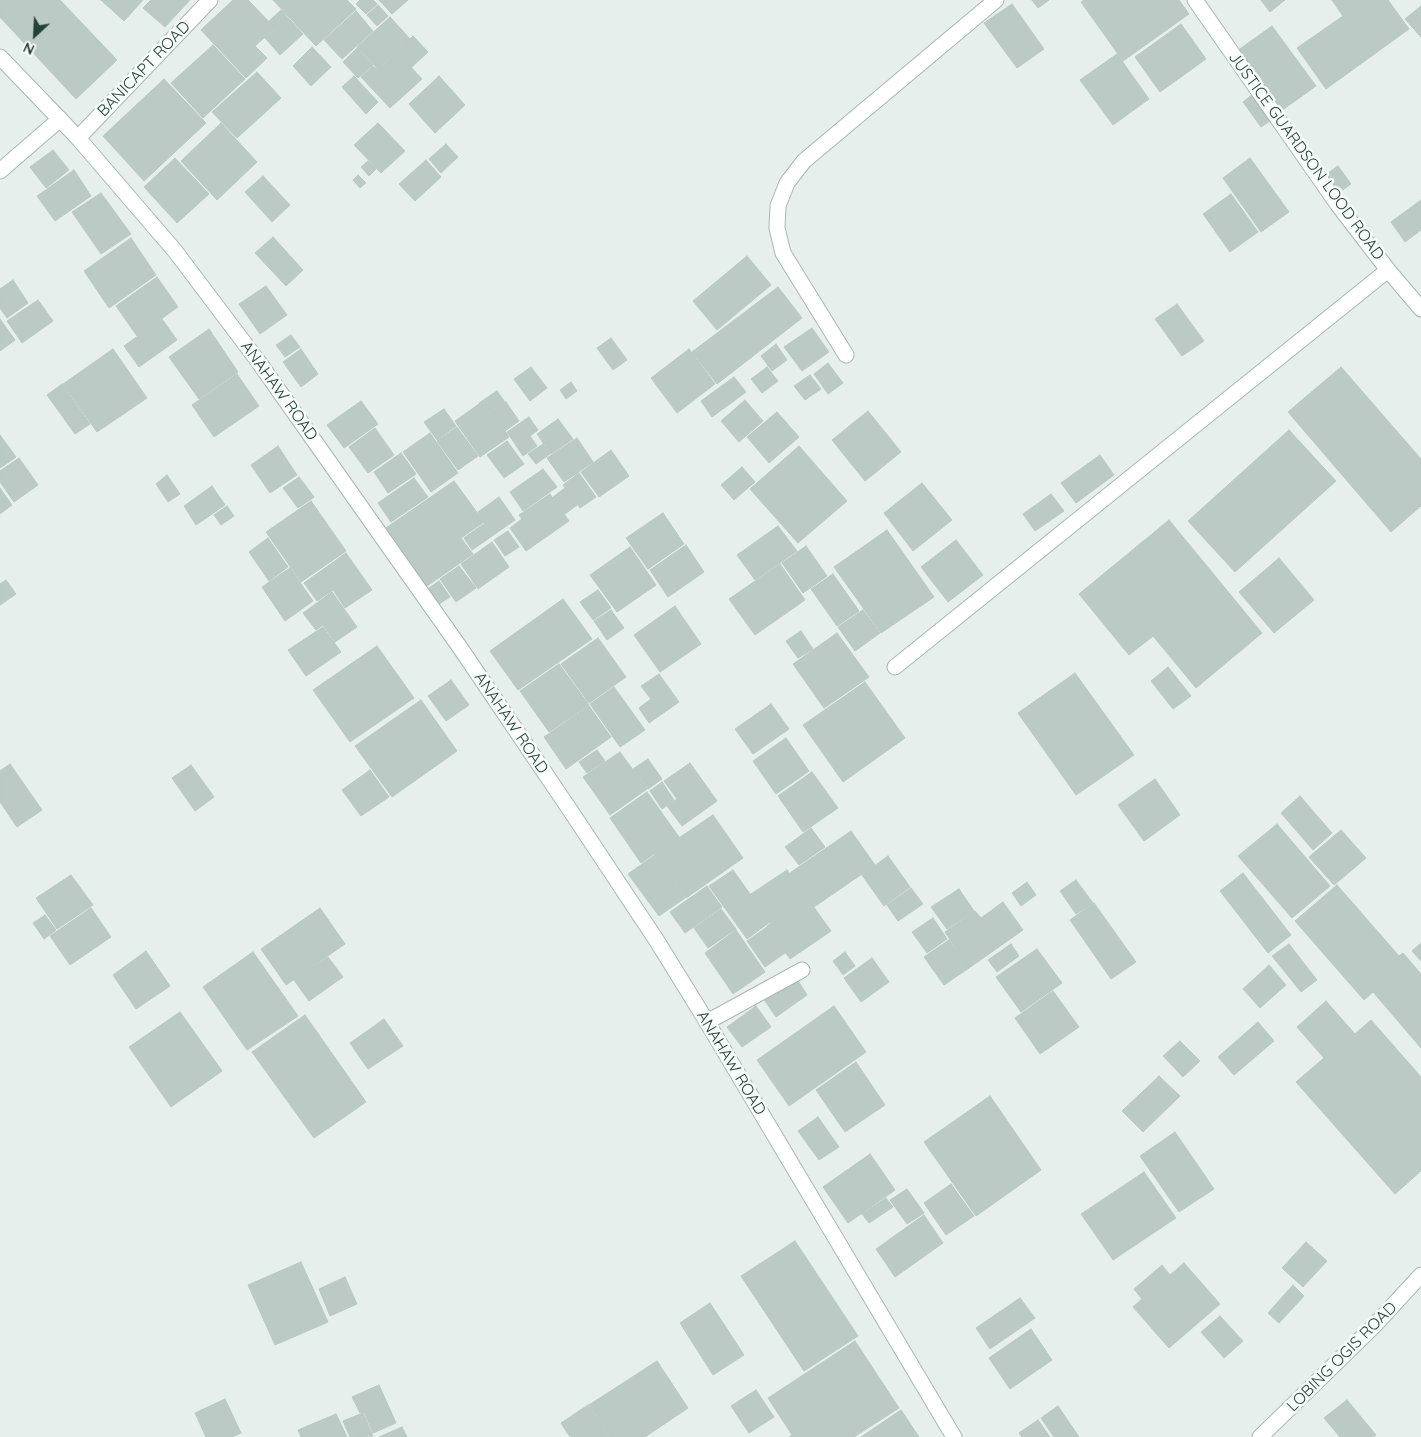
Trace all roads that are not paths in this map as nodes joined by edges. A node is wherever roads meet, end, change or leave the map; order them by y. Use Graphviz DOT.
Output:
graph roads {
  1 [pos="210,0"];
  2 [pos="996,0"];
  3 [pos="1195,0"];
  4 [pos="0,57"];
  5 [pos="60,119"];
  6 [pos="78,138"];
  7 [pos="0,171"];
  8 [pos="1388,270"];
  9 [pos="1421,309"];
  10 [pos="846,355"];
  11 [pos="895,667"];
  12 [pos="802,970"];
  13 [pos="707,1022"];
  14 [pos="1421,1275"];
  15 [pos="954,1437"];
  16 [pos="1260,1437"];
  1 -- 6 [label="street, BANICAPT ROAD"];
  2 -- 10 [label="street"];
  3 -- 8 [label="street, JUSTICE GUARDSON LOOD ROAD"];
  4 -- 5 [label="street, ANAHAW ROAD"];
  5 -- 6 [label="street, ANAHAW ROAD"];
  5 -- 7 [label="street"];
  6 -- 13 [label="street, ANAHAW ROAD"];
  8 -- 9 [label="street, JUSTICE GUARDSON LOOD ROAD"];
  8 -- 11 [label="street"];
  12 -- 13 [label="street"];
  13 -- 15 [label="street, ANAHAW ROAD"];
  14 -- 16 [label="street, LOBING OGIS ROAD"];
}
